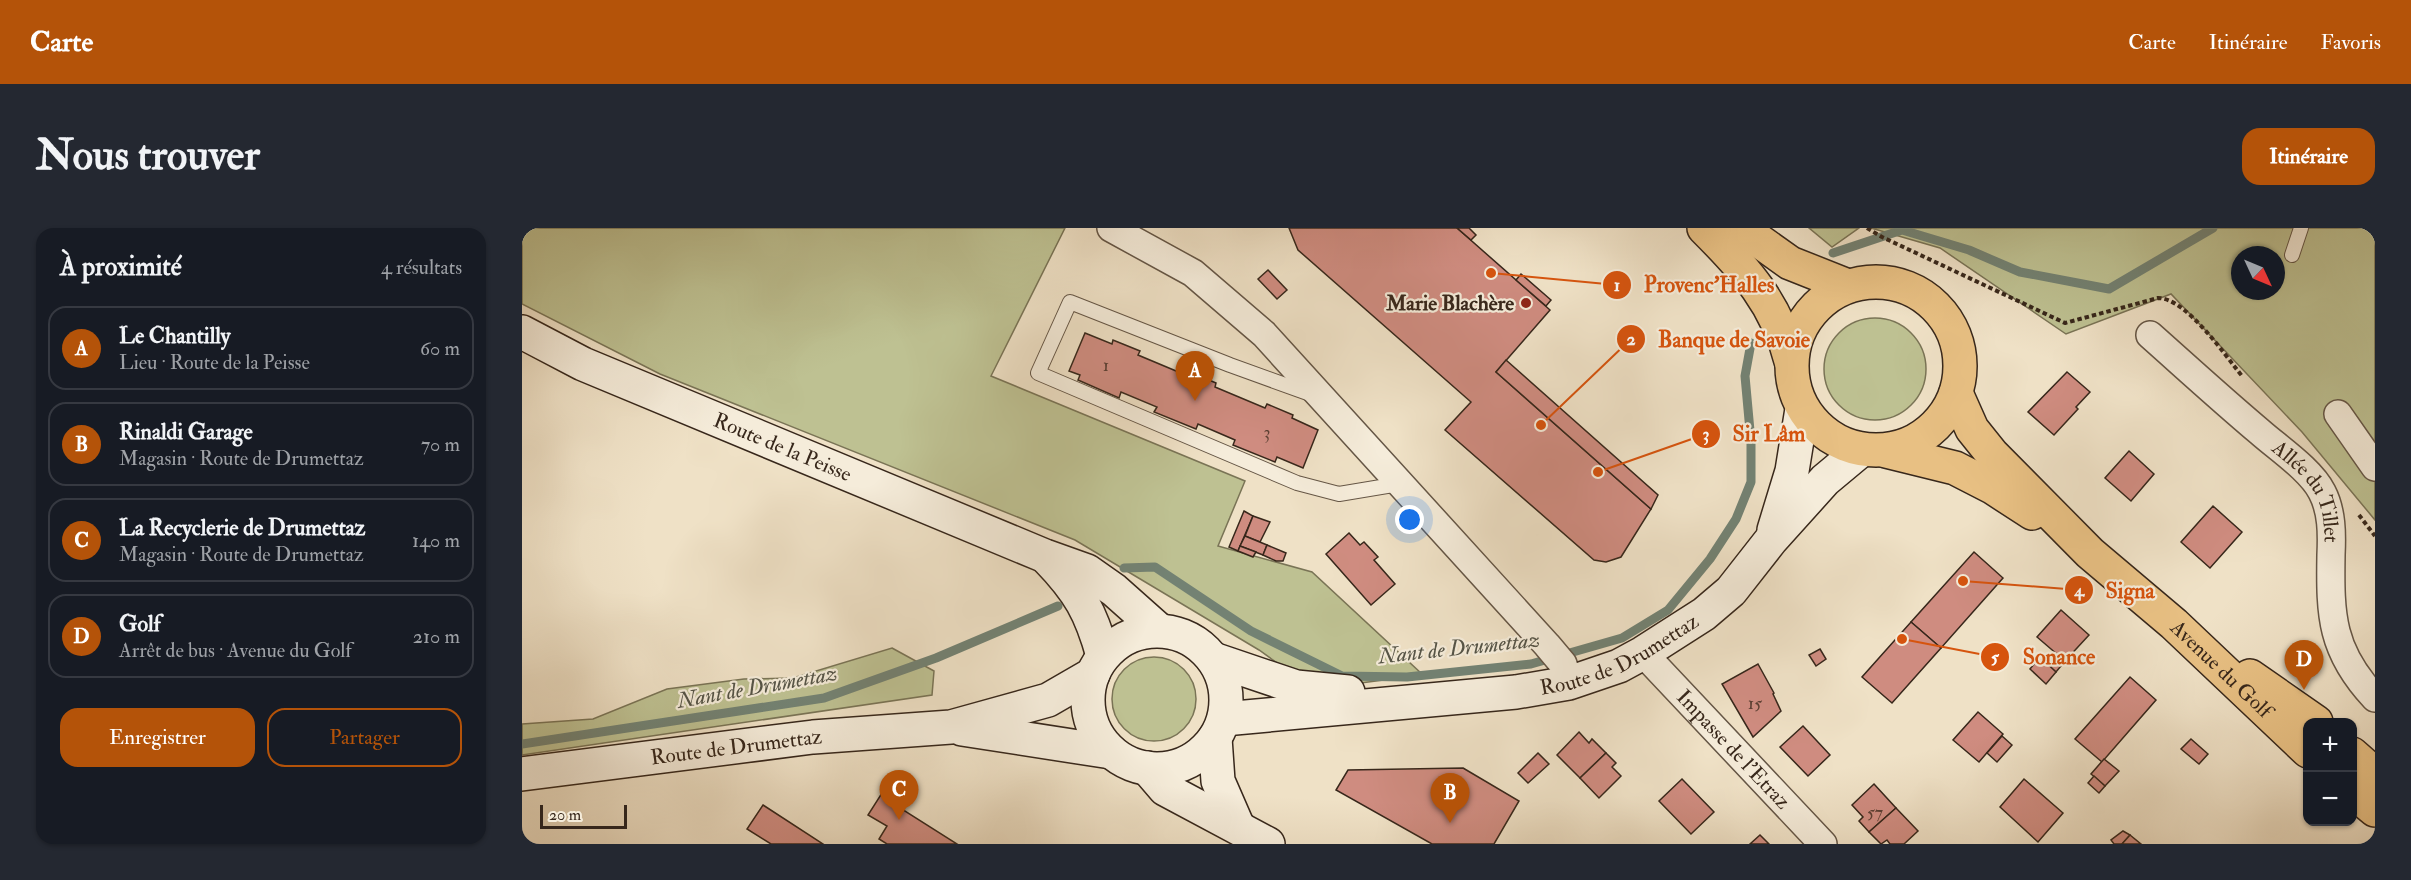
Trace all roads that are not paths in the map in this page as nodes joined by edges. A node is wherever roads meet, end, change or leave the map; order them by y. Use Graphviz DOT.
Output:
graph roads {
  1 [pos="1111,228"];
  2 [pos="1704,228"];
  3 [pos="1742,228"];
  4 [pos="2301,228"];
  5 [pos="2292,255"];
  6 [pos="1848,286"];
  7 [pos="522,332"];
  8 [pos="2150,335"];
  9 [pos="1791,361"];
  10 [pos="1956,393"];
  11 [pos="1322,398"];
  12 [pos="1802,410"];
  13 [pos="2338,414"];
  14 [pos="1873,450"];
  15 [pos="2375,467"];
  16 [pos="1399,484"];
  17 [pos="1771,540"];
  18 [pos="2090,553"];
  19 [pos="1045,556"];
  20 [pos="1159,630"];
  21 [pos="1643,653"];
  22 [pos="1214,659"];
  23 [pos="1560,664"];
  24 [pos="1098,665"];
  25 [pos="2375,698"];
  26 [pos="1431,699"];
  27 [pos="951,727"];
  28 [pos="1219,729"];
  29 [pos="2303,735"];
  30 [pos="1112,752"];
  31 [pos="2357,758"];
  32 [pos="1146,768"];
  33 [pos="522,774"];
  34 [pos="2375,774"];
  35 [pos="2357,795"];
  36 [pos="2375,810"];
  37 [pos="1238,827"];
  38 [pos="1268,844"];
  39 [pos="1823,844"];
  1 -- 11 [label="street"];
  2 -- 9 [label="main road"];
  3 -- 6 [label="main road"];
  4 -- 5 [label="lane"];
  6 -- 9 [label="main road"];
  6 -- 10 [label="main road"];
  7 -- 19 [label="main road, Route de la Peisse"];
  8 -- 25 [label="street, Allée du Tillet"];
  9 -- 12 [label="main road"];
  10 -- 14 [label="main road"];
  10 -- 18 [label="main road, Avenue du Golf"];
  11 -- 16 [label="street"];
  11 -- 16 [label="lane"];
  12 -- 14 [label="main road"];
  12 -- 17 [label="main road, Route de Drumettaz"];
  13 -- 15 [label="street"];
  14 -- 17 [label="main road, Route de Drumettaz"];
  14 -- 18 [label="main road, Avenue du Golf"];
  16 -- 23 [label="street"];
  17 -- 21 [label="main road, Route de Drumettaz"];
  18 -- 29 [label="main road, Avenue du Golf"];
  19 -- 20 [label="main road, Route de la Peisse"];
  19 -- 24 [label="main road"];
  20 -- 22 [label="main road"];
  20 -- 24 [label="main road"];
  21 -- 23 [label="main road, Route de Drumettaz"];
  21 -- 39 [label="street, Impasse de l'Etraz"];
  22 -- 26 [label="main road, Route de Drumettaz"];
  22 -- 28 [label="main road"];
  23 -- 26 [label="main road, Route de Drumettaz"];
  24 -- 27 [label="main road"];
  24 -- 30 [label="main road"];
  26 -- 28 [label="main road, Route de Drumettaz"];
  27 -- 30 [label="main road"];
  27 -- 33 [label="main road, Route de Drumettaz"];
  28 -- 32 [label="main road"];
  28 -- 37 [label="main road"];
  30 -- 32 [label="main road"];
  31 -- 34 [label="main road"];
  32 -- 37 [label="main road"];
  35 -- 36 [label="main road"];
  37 -- 38 [label="main road"];
}
